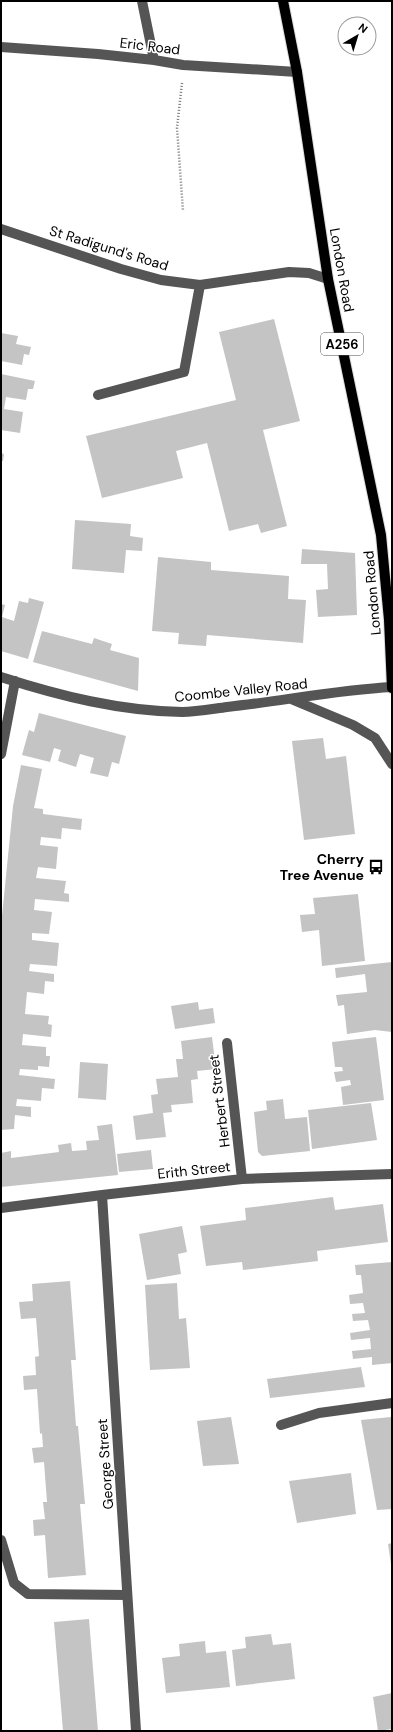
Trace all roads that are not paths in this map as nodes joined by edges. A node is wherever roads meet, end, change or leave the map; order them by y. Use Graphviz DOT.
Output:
graph roads {
  1 [pos="142,1"];
  2 [pos="283,1"];
  3 [pos="1,47"];
  4 [pos="154,60"];
  5 [pos="297,72"];
  6 [pos="1,229"];
  7 [pos="328,279"];
  8 [pos="200,285"];
  9 [pos="98,395"];
  10 [pos="390,621"];
  11 [pos="1,677"];
  12 [pos="15,681"];
  13 [pos="392,687"];
  14 [pos="291,699"];
  15 [pos="1,754"];
  16 [pos="392,764"];
  17 [pos="226,1043"];
  18 [pos="392,1174"];
  19 [pos="242,1179"];
  20 [pos="102,1195"];
  21 [pos="1,1208"];
  22 [pos="392,1402"];
  23 [pos="281,1425"];
  24 [pos="1,1540"];
  25 [pos="128,1595"];
  26 [pos="136,1731"];
  1 -- 4 [label="street"];
  2 -- 5 [label="main road, London Road / A256"];
  3 -- 4 [label="street, Eric Road"];
  4 -- 5 [label="street, Eric Road"];
  5 -- 7 [label="main road, London Road / A256"];
  6 -- 8 [label="street, St Radigund's Road"];
  7 -- 8 [label="street, St Radigund's Road"];
  7 -- 10 [label="main road, London Road / A256"];
  8 -- 9 [label="street"];
  10 -- 13 [label="main road, London Road / A256"];
  11 -- 12 [label="street, Coombe Valley Road"];
  12 -- 14 [label="street, Coombe Valley Road"];
  12 -- 15 [label="street"];
  13 -- 14 [label="street, Coombe Valley Road"];
  14 -- 16 [label="street"];
  17 -- 19 [label="street, Herbert Street"];
  18 -- 19 [label="street, Erith Street"];
  19 -- 20 [label="street, Erith Street"];
  20 -- 21 [label="street, Erith Street"];
  20 -- 25 [label="street, George Street"];
  22 -- 23 [label="street"];
  24 -- 25 [label="street"];
  25 -- 26 [label="street, George Street"];
}
